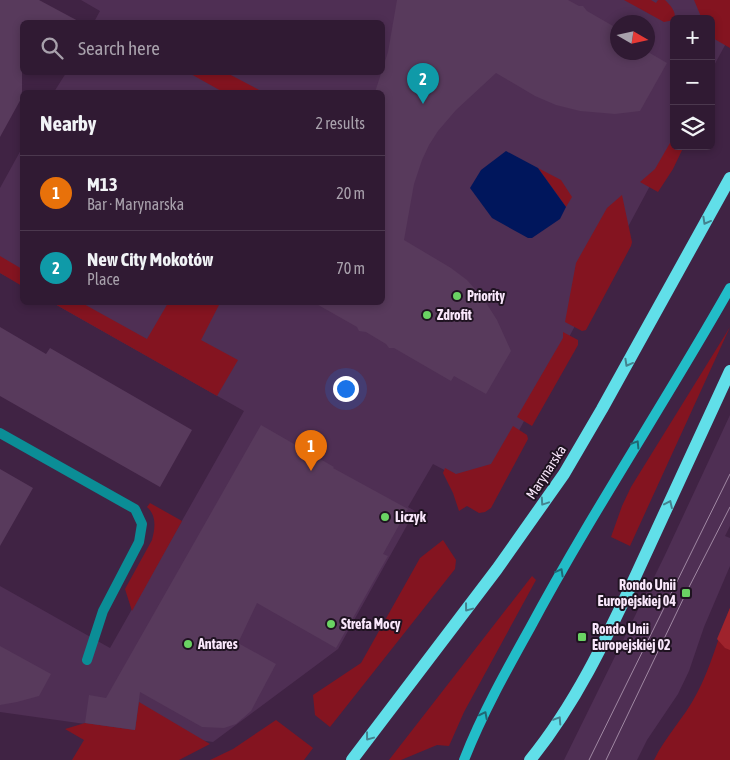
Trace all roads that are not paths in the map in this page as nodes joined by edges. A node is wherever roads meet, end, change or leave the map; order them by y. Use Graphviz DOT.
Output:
graph roads {
  1 [pos="730,178"];
  2 [pos="730,288"];
  3 [pos="730,371"];
  4 [pos="0,433"];
  5 [pos="87,660"];
  6 [pos="352,760"];
  7 [pos="464,760"];
  8 [pos="530,760"];
  1 -- 6 [label="main road, Marynarska, one-way"];
  7 -- 2 [label="main road, one-way"];
  8 -- 3 [label="main road, one-way"];
  4 -- 5 [label="street"];
}
